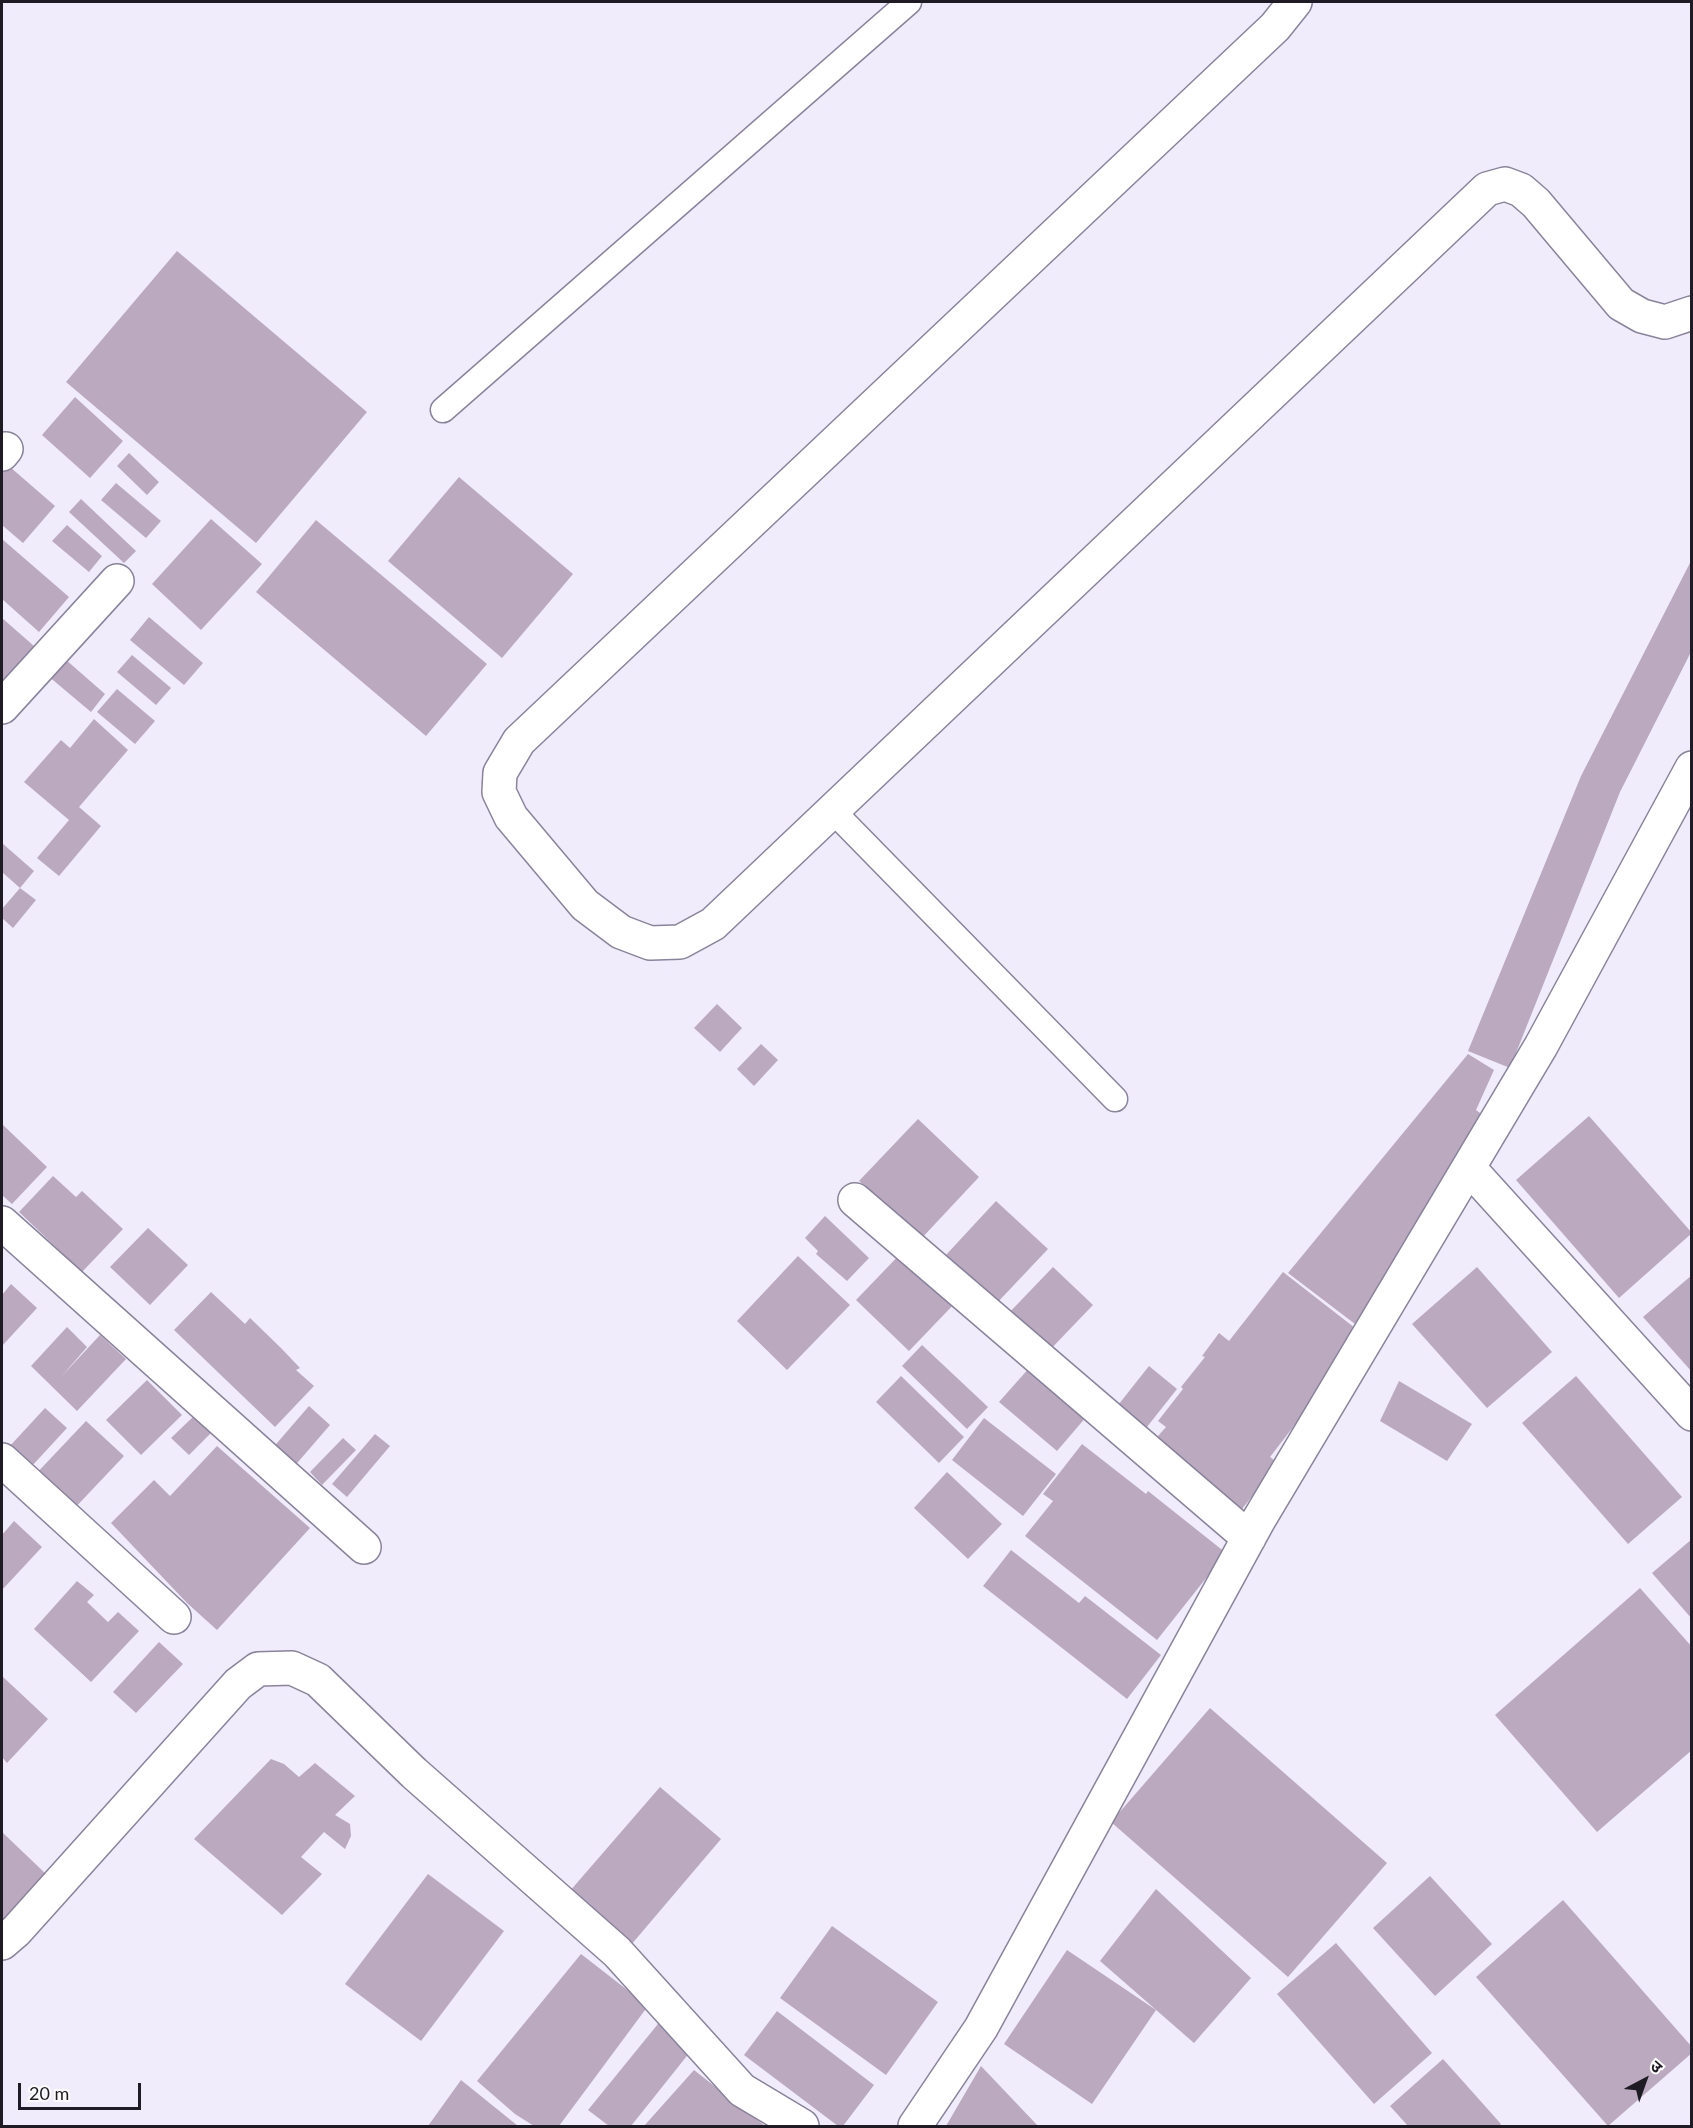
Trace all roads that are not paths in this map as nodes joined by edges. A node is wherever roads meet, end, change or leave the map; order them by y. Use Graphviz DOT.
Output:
graph roads {
  1 [pos="909,2"];
  2 [pos="1294,2"];
  3 [pos="1692,313"];
  4 [pos="443,410"];
  5 [pos="117,581"];
  6 [pos="2,707"];
  7 [pos="1692,768"];
  8 [pos="832,810"];
  9 [pos="1115,1100"];
  10 [pos="1468,1168"];
  11 [pos="855,1200"];
  12 [pos="2,1223"];
  13 [pos="1692,1414"];
  14 [pos="2,1460"];
  15 [pos="1249,1538"];
  16 [pos="364,1547"];
  17 [pos="174,1617"];
  18 [pos="2,1943"];
  19 [pos="802,2127"];
  20 [pos="915,2127"];
  1 -- 4 [label="lane"];
  2 -- 8 [label="street"];
  3 -- 8 [label="street"];
  5 -- 6 [label="street"];
  7 -- 10 [label="street"];
  8 -- 9 [label="lane"];
  10 -- 13 [label="street"];
  10 -- 15 [label="street"];
  11 -- 15 [label="street"];
  12 -- 16 [label="street"];
  14 -- 17 [label="street"];
  15 -- 20 [label="street"];
  18 -- 19 [label="street"];
}
